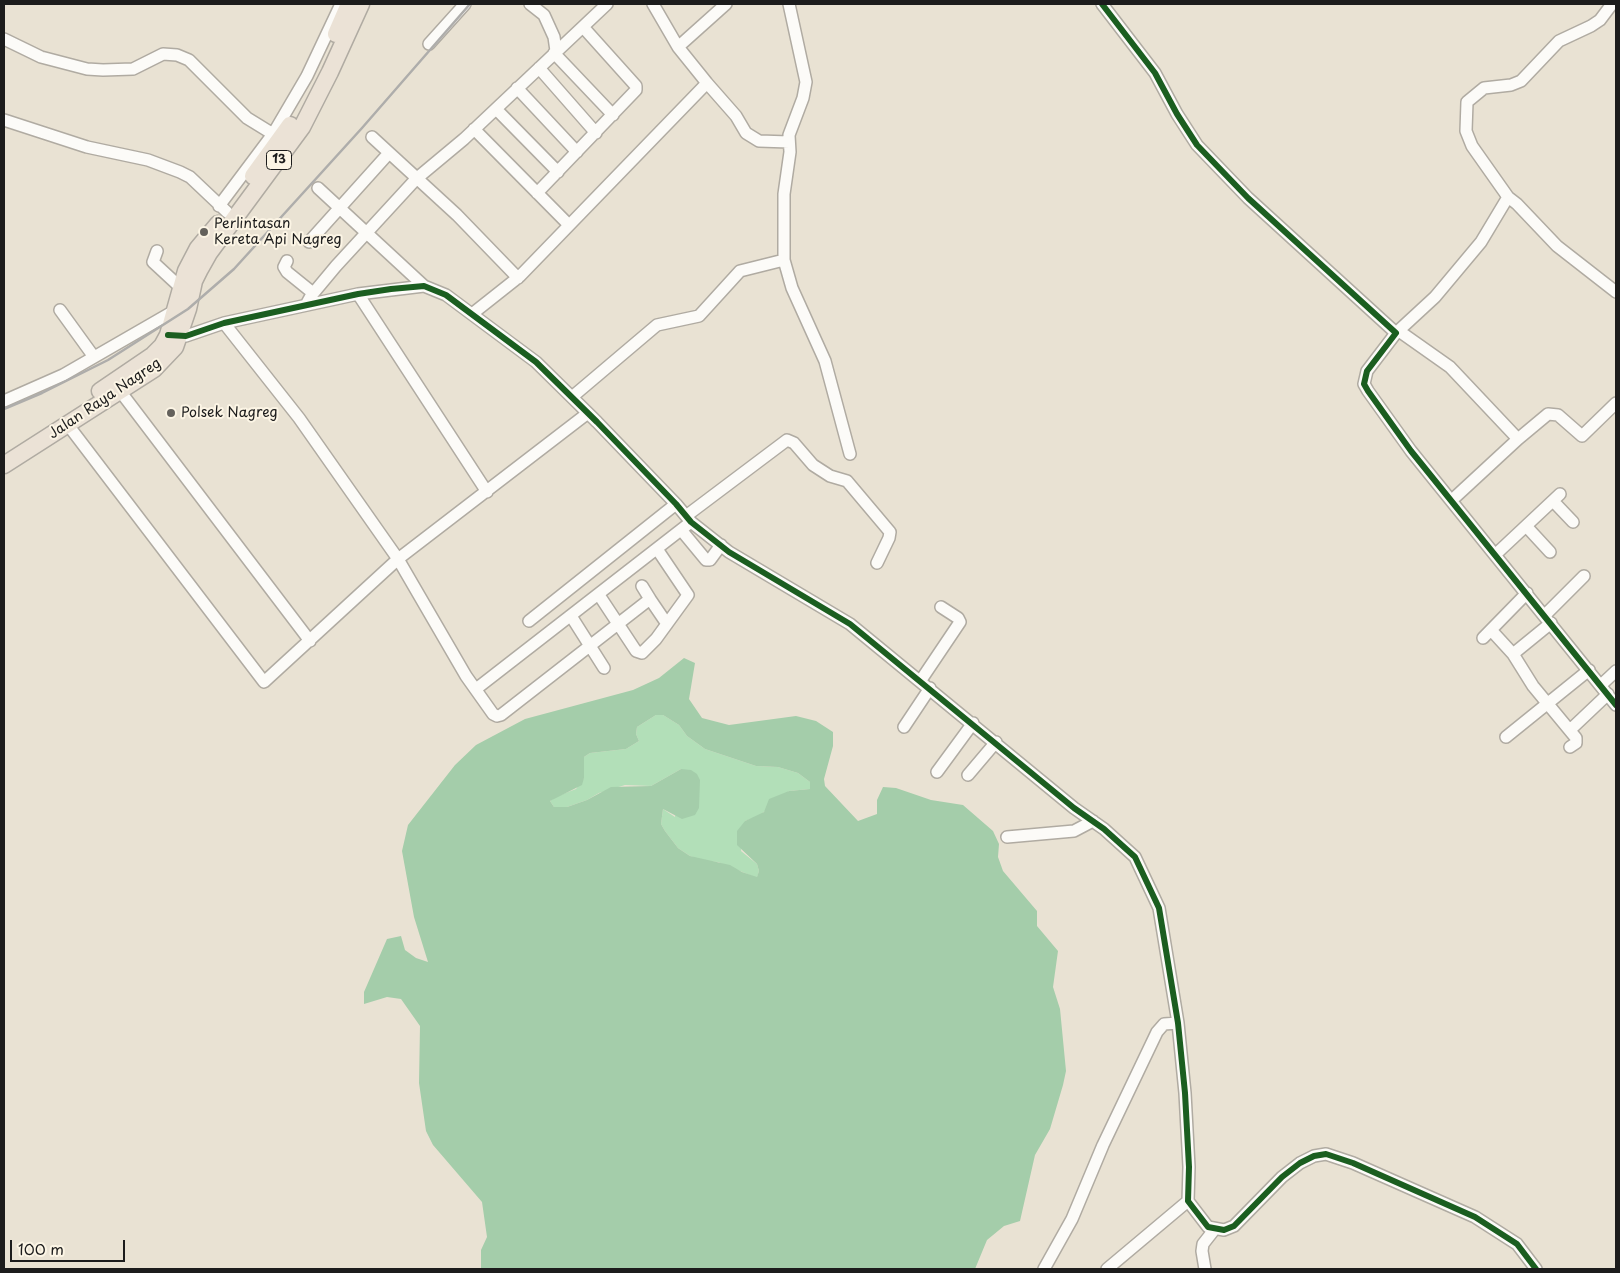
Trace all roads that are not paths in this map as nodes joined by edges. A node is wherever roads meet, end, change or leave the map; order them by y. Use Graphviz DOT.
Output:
graph roads {
  1 [pos="349,4"];
  2 [pos="465,4"];
  3 [pos="530,4"];
  4 [pos="607,4"];
  5 [pos="653,4"];
  6 [pos="726,4"];
  7 [pos="790,4"];
  8 [pos="1102,4"];
  9 [pos="1612,4"];
  10 [pos="583,28"];
  11 [pos="4,39"];
  12 [pos="429,44"];
  13 [pos="678,47"];
  14 [pos="555,52"];
  15 [pos="539,68"];
  16 [pos="707,83"];
  17 [pos="517,88"];
  18 [pos="496,109"];
  19 [pos="613,115"];
  20 [pos="4,120"];
  21 [pos="474,129"];
  22 [pos="596,133"];
  23 [pos="273,134"];
  24 [pos="372,137"];
  25 [pos="789,142"];
  26 [pos="578,152"];
  27 [pos="389,154"];
  28 [pos="558,172"];
  29 [pos="416,179"];
  30 [pos="318,188"];
  31 [pos="537,193"];
  32 [pos="1508,197"];
  33 [pos="340,208"];
  34 [pos="223,209"];
  35 [pos="568,224"];
  36 [pos="366,233"];
  37 [pos="309,242"];
  38 [pos="156,251"];
  39 [pos="784,260"];
  40 [pos="287,261"];
  41 [pos="518,278"];
  42 [pos="424,286"];
  43 [pos="180,287"];
  44 [pos="1616,292"];
  45 [pos="313,293"];
  46 [pos="358,294"];
  47 [pos="306,305"];
  48 [pos="60,310"];
  49 [pos="174,311"];
  50 [pos="472,314"];
  51 [pos="224,323"];
  52 [pos="1397,332"];
  53 [pos="174,336"];
  54 [pos="94,357"];
  55 [pos="120,391"];
  56 [pos="572,397"];
  57 [pos="4,401"];
  58 [pos="1616,403"];
  59 [pos="588,413"];
  60 [pos="68,425"];
  61 [pos="1518,439"];
  62 [pos="4,452"];
  63 [pos="850,454"];
  64 [pos="4,465"];
  65 [pos="487,492"];
  66 [pos="1452,500"];
  67 [pos="676,504"];
  68 [pos="688,519"];
  69 [pos="1573,522"];
  70 [pos="1526,526"];
  71 [pos="682,531"];
  72 [pos="721,545"];
  73 [pos="656,549"];
  74 [pos="1550,552"];
  75 [pos="1496,554"];
  76 [pos="398,559"];
  77 [pos="877,563"];
  78 [pos="1584,576"];
  79 [pos="642,586"];
  80 [pos="1527,593"];
  81 [pos="599,596"];
  82 [pos="650,599"];
  83 [pos="941,607"];
  84 [pos="571,616"];
  85 [pos="1548,619"];
  86 [pos="529,621"];
  87 [pos="668,624"];
  88 [pos="618,626"];
  89 [pos="310,641"];
  90 [pos="591,646"];
  91 [pos="1513,654"];
  92 [pos="604,668"];
  93 [pos="1589,670"];
  94 [pos="1616,671"];
  95 [pos="925,684"];
  96 [pos="476,689"];
  97 [pos="1604,690"];
  98 [pos="1616,704"];
  99 [pos="1549,705"];
  100 [pos="973,723"];
  101 [pos="904,727"];
  102 [pos="1570,730"];
  103 [pos="1506,738"];
  104 [pos="996,742"];
  105 [pos="1570,747"];
  106 [pos="937,772"];
  107 [pos="968,775"];
  108 [pos="1093,821"];
  109 [pos="1007,837"];
  110 [pos="1178,1024"];
  111 [pos="1188,1201"];
  112 [pos="1214,1230"];
  113 [pos="1044,1269"];
  114 [pos="1107,1269"];
  115 [pos="1205,1269"];
  116 [pos="1536,1269"];
  1 -- 23 [label="street"];
  1 -- 34 [label="highway, Jalan Raya Nagreg / 13"];
  1 -- 53 [label="highway, Jalan Raya Nagreg / 13"];
  2 -- 12 [label="street"];
  3 -- 14 [label="street"];
  4 -- 10 [label="street"];
  5 -- 13 [label="street"];
  6 -- 13 [label="street"];
  7 -- 25 [label="street"];
  8 -- 52 [label="street"];
  9 -- 32 [label="street"];
  10 -- 14 [label="street"];
  10 -- 19 [label="street"];
  11 -- 23 [label="street"];
  13 -- 16 [label="street"];
  14 -- 15 [label="street"];
  14 -- 19 [label="street"];
  15 -- 17 [label="street"];
  15 -- 22 [label="street"];
  16 -- 25 [label="street"];
  16 -- 35 [label="street"];
  17 -- 18 [label="street"];
  17 -- 26 [label="street"];
  18 -- 21 [label="street"];
  18 -- 28 [label="street"];
  19 -- 22 [label="street"];
  20 -- 34 [label="street"];
  21 -- 29 [label="street"];
  21 -- 31 [label="street"];
  22 -- 26 [label="street"];
  23 -- 34 [label="street"];
  24 -- 27 [label="street"];
  25 -- 39 [label="street"];
  26 -- 28 [label="street"];
  27 -- 29 [label="street"];
  27 -- 33 [label="street"];
  28 -- 31 [label="street"];
  29 -- 36 [label="street"];
  29 -- 41 [label="street"];
  30 -- 33 [label="street"];
  31 -- 35 [label="street"];
  32 -- 44 [label="street"];
  32 -- 52 [label="street"];
  33 -- 36 [label="street"];
  33 -- 37 [label="street"];
  34 -- 43 [label="highway, Jalan Raya Nagreg / 13"];
  35 -- 41 [label="street"];
  36 -- 42 [label="street"];
  36 -- 45 [label="street"];
  38 -- 43 [label="street"];
  39 -- 56 [label="street"];
  39 -- 63 [label="street"];
  40 -- 45 [label="street"];
  41 -- 50 [label="street"];
  42 -- 46 [label="street"];
  42 -- 50 [label="street"];
  43 -- 49 [label="highway, Jalan Raya Nagreg / 13"];
  45 -- 47 [label="street"];
  46 -- 47 [label="street"];
  46 -- 65 [label="street"];
  47 -- 51 [label="street"];
  48 -- 54 [label="street"];
  49 -- 53 [label="highway, Jalan Raya Nagreg / 13"];
  49 -- 54 [label="street"];
  50 -- 56 [label="street"];
  51 -- 53 [label="street"];
  51 -- 76 [label="street"];
  52 -- 61 [label="street"];
  52 -- 66 [label="street"];
  53 -- 55 [label="highway, Jalan Raya Nagreg / 13"];
  53 -- 62 [label="highway, Jalan Raya Nagreg / 13"];
  54 -- 57 [label="street"];
  55 -- 60 [label="highway, Jalan Raya Nagreg / 13"];
  55 -- 89 [label="street"];
  56 -- 59 [label="street"];
  58 -- 61 [label="street"];
  59 -- 65 [label="street"];
  59 -- 67 [label="street"];
  60 -- 64 [label="highway, Jalan Raya Nagreg / 13"];
  60 -- 89 [label="street"];
  61 -- 66 [label="street"];
  65 -- 76 [label="street"];
  66 -- 75 [label="street"];
  67 -- 68 [label="street"];
  67 -- 86 [label="street"];
  68 -- 71 [label="street"];
  68 -- 72 [label="street"];
  68 -- 77 [label="street"];
  69 -- 70 [label="street"];
  70 -- 74 [label="street"];
  70 -- 75 [label="street"];
  71 -- 72 [label="street"];
  71 -- 73 [label="street"];
  72 -- 95 [label="street"];
  73 -- 81 [label="street"];
  73 -- 87 [label="street"];
  75 -- 80 [label="street"];
  76 -- 89 [label="street"];
  76 -- 96 [label="street"];
  78 -- 85 [label="street"];
  79 -- 82 [label="street"];
  80 -- 85 [label="street"];
  80 -- 91 [label="street"];
  81 -- 84 [label="street"];
  81 -- 88 [label="street"];
  82 -- 87 [label="street"];
  82 -- 88 [label="street"];
  83 -- 95 [label="street"];
  84 -- 90 [label="street"];
  84 -- 96 [label="street"];
  85 -- 91 [label="street"];
  85 -- 93 [label="street"];
  87 -- 88 [label="street"];
  88 -- 90 [label="street"];
  90 -- 92 [label="street"];
  90 -- 96 [label="street"];
  91 -- 99 [label="street"];
  93 -- 97 [label="street"];
  93 -- 99 [label="street"];
  94 -- 97 [label="street"];
  95 -- 100 [label="street"];
  95 -- 101 [label="street"];
  97 -- 98 [label="street"];
  97 -- 102 [label="street"];
  99 -- 102 [label="street"];
  99 -- 103 [label="street"];
  100 -- 104 [label="street"];
  100 -- 106 [label="street"];
  102 -- 105 [label="street"];
  104 -- 107 [label="street"];
  104 -- 108 [label="street"];
  108 -- 109 [label="street"];
  108 -- 110 [label="street"];
  110 -- 111 [label="street"];
  110 -- 113 [label="street"];
  111 -- 112 [label="street"];
  111 -- 114 [label="street"];
  112 -- 115 [label="street"];
  112 -- 116 [label="street"];
}
